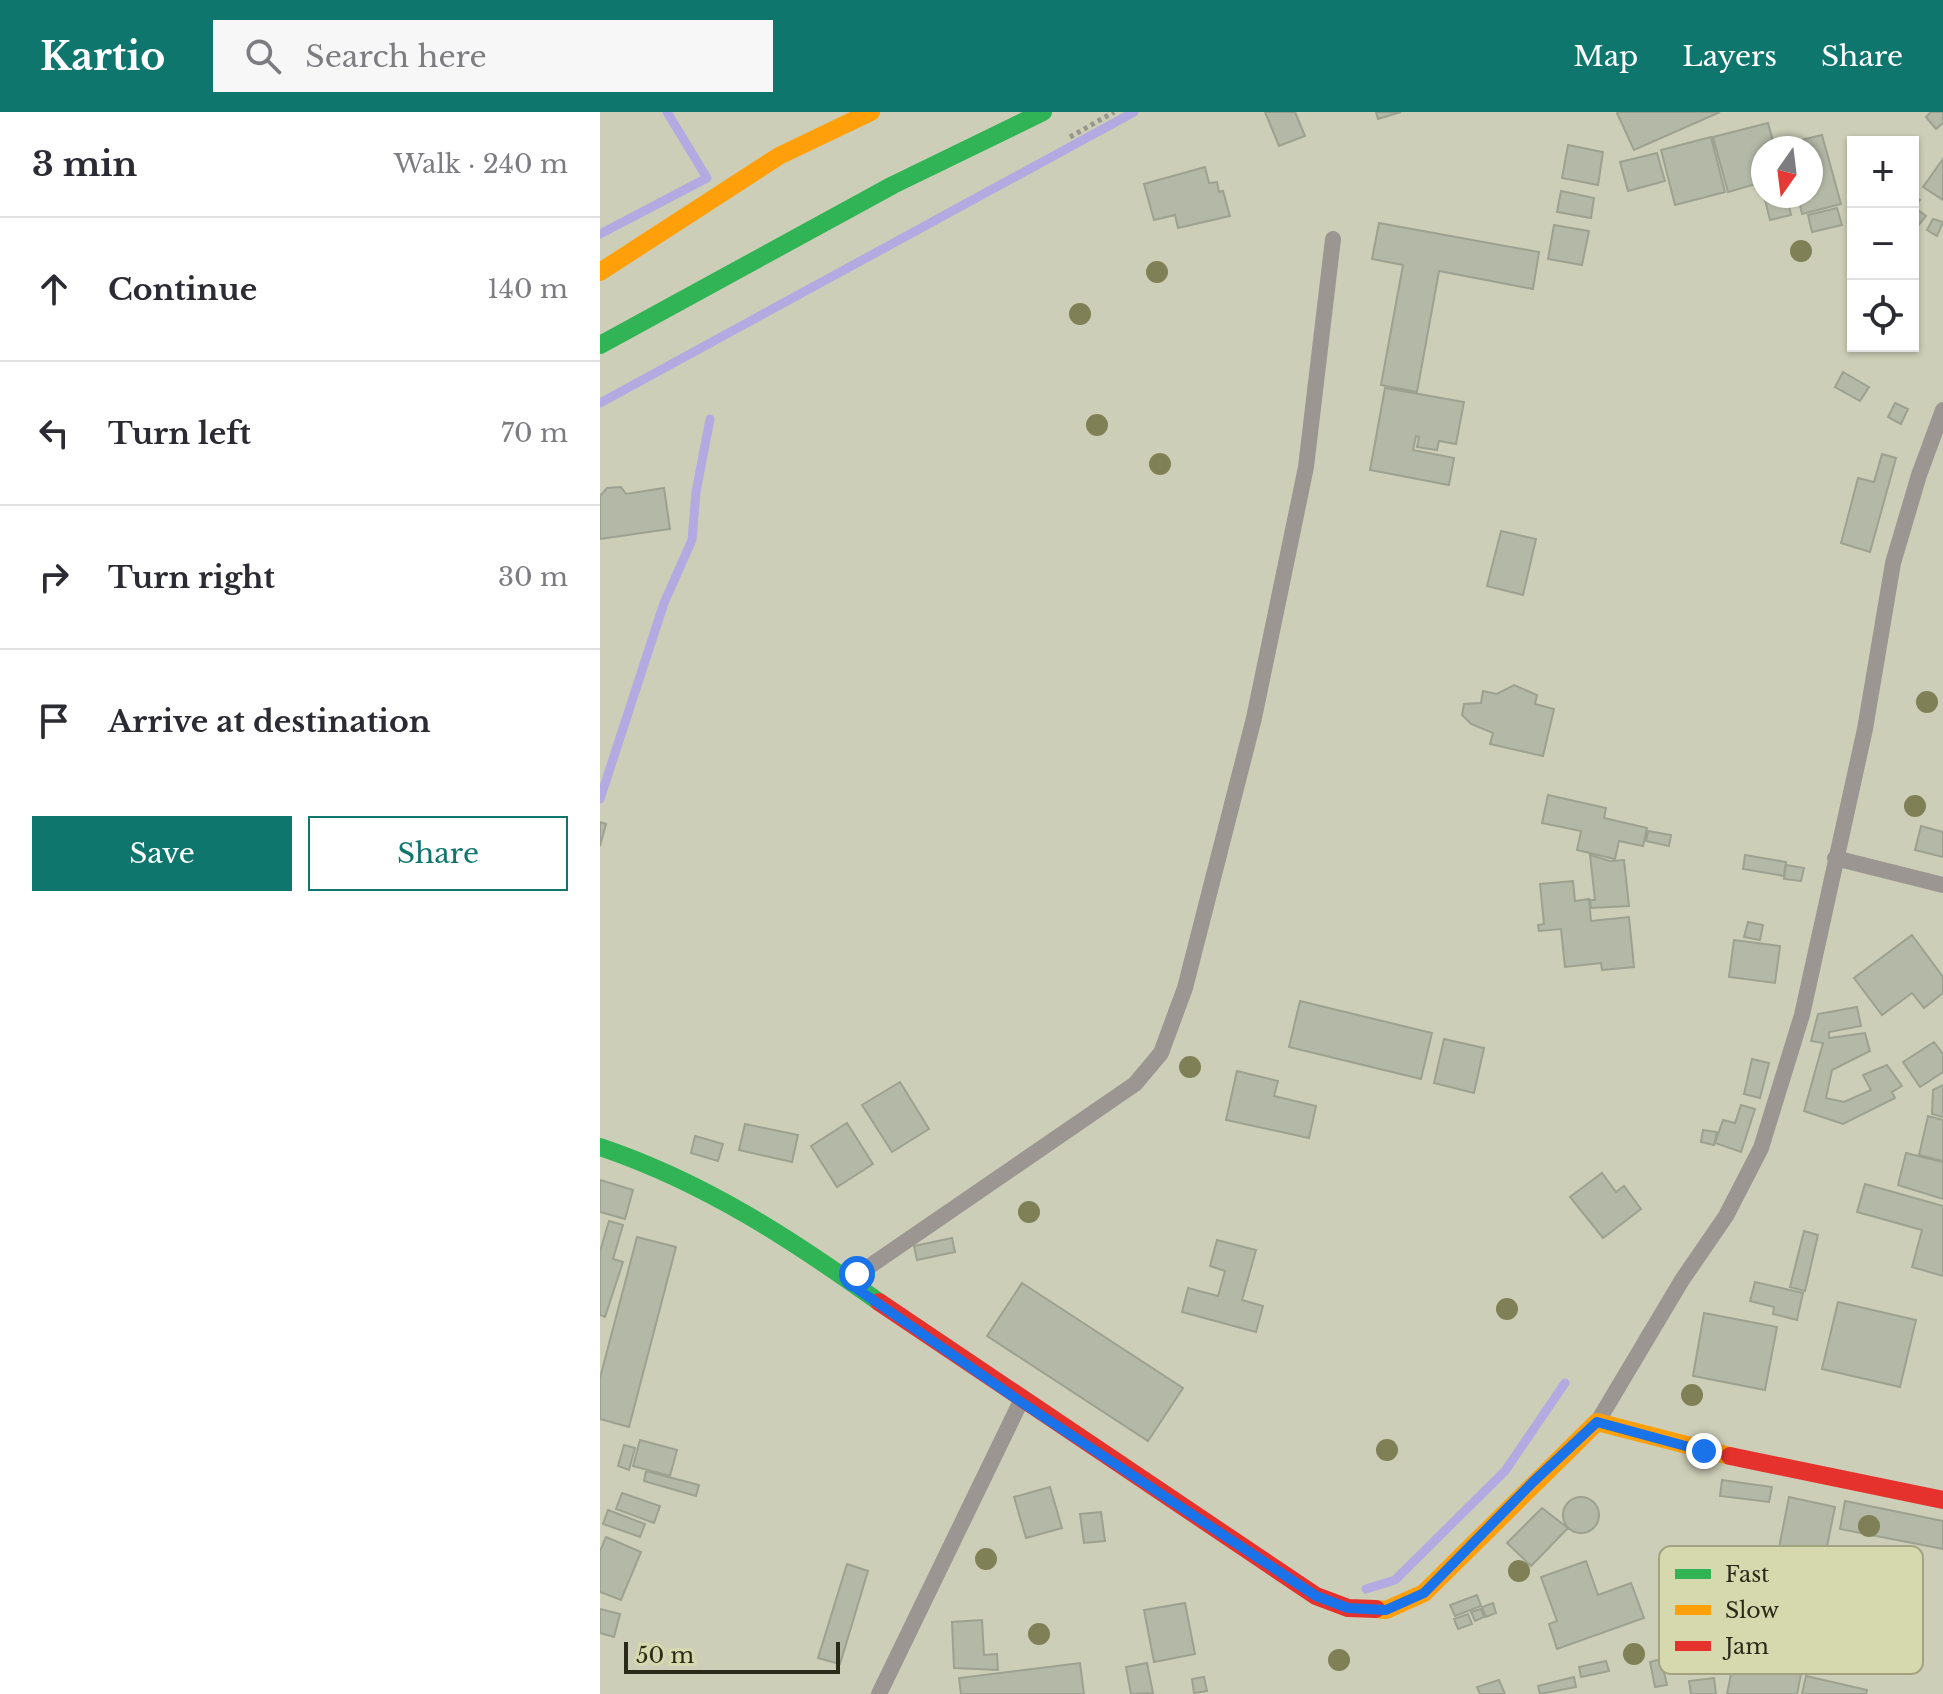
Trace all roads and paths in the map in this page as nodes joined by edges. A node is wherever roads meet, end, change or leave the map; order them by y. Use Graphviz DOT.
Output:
graph roads {
  1 [pos="836,112"];
  2 [pos="871,112"];
  3 [pos="1043,112"];
  4 [pos="779,156"];
  5 [pos="1333,239"];
  6 [pos="600,272"];
  7 [pos="600,345"];
  8 [pos="1943,410"];
  9 [pos="1835,858"];
  10 [pos="1943,885"];
  11 [pos="600,1147"];
  12 [pos="847,1282"];
  13 [pos="1021,1402"];
  14 [pos="1597,1422"];
  15 [pos="1943,1500"];
  16 [pos="879,1694"];
  1 -- 4 [label="street"];
  2 -- 4 [label="street"];
  3 -- 7 [label="street"];
  4 -- 6 [label="street"];
  5 -- 12 [label="lane"];
  8 -- 9 [label="lane"];
  9 -- 10 [label="lane"];
  9 -- 14 [label="lane"];
  11 -- 12 [label="street"];
  12 -- 13 [label="street"];
  13 -- 14 [label="street"];
  13 -- 16 [label="lane"];
  14 -- 15 [label="street"];
}
